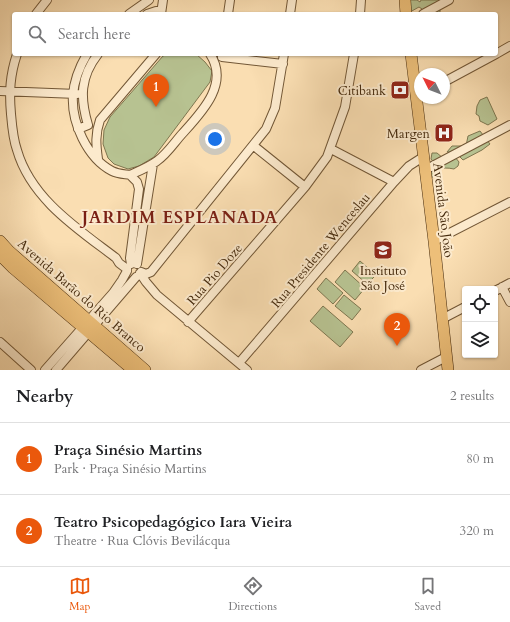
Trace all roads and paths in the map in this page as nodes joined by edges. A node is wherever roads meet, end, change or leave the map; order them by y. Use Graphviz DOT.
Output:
graph roads {
  1 [pos="47,0"];
  2 [pos="149,0"];
  3 [pos="163,0"];
  4 [pos="230,0"];
  5 [pos="292,0"];
  6 [pos="361,0"];
  7 [pos="404,0"];
  8 [pos="450,0"];
  9 [pos="38,12"];
  10 [pos="132,12"];
  11 [pos="161,12"];
  12 [pos="228,12"];
  13 [pos="290,12"];
  14 [pos="360,12"];
  15 [pos="406,12"];
  16 [pos="427,12"];
  17 [pos="510,46"];
  18 [pos="498,53"];
  19 [pos="16,56"];
  20 [pos="86,56"];
  21 [pos="97,56"];
  22 [pos="154,56"];
  23 [pos="211,56"];
  24 [pos="222,56"];
  25 [pos="230,56"];
  26 [pos="284,56"];
  27 [pos="354,56"];
  28 [pos="411,56"];
  29 [pos="492,56"];
  30 [pos="283,64"];
  31 [pos="216,68"];
  32 [pos="414,72"];
  33 [pos="450,79"];
  34 [pos="0,90"];
  35 [pos="9,91"];
  36 [pos="73,94"];
  37 [pos="82,94"];
  38 [pos="419,104"];
  39 [pos="100,120"];
  40 [pos="88,125"];
  41 [pos="510,125"];
  42 [pos="78,129"];
  43 [pos="254,146"];
  44 [pos="331,150"];
  45 [pos="424,157"];
  46 [pos="98,159"];
  47 [pos="153,164"];
  48 [pos="425,170"];
  49 [pos="130,175"];
  50 [pos="394,182"];
  51 [pos="305,187"];
  52 [pos="510,202"];
  53 [pos="0,241"];
  54 [pos="434,241"];
  55 [pos="0,255"];
  56 [pos="135,269"];
  57 [pos="502,287"];
  58 [pos="510,302"];
  59 [pos="462,309"];
  60 [pos="442,319"];
  61 [pos="188,322"];
  62 [pos="88,326"];
  63 [pos="0,342"];
  64 [pos="446,356"];
  65 [pos="239,363"];
  66 [pos="31,370"];
  67 [pos="45,370"];
  68 [pos="56,370"];
  69 [pos="133,370"];
  70 [pos="145,370"];
  71 [pos="247,370"];
  72 [pos="421,370"];
  73 [pos="448,370"];
  1 -- 9 [label="street"];
  2 -- 10 [label="street"];
  3 -- 11 [label="street"];
  4 -- 12 [label="street"];
  5 -- 13 [label="street"];
  6 -- 14 [label="street"];
  7 -- 15 [label="main road"];
  8 -- 16 [label="street"];
  17 -- 18 [label="street"];
  19 -- 35 [label="street"];
  20 -- 36 [label="street"];
  21 -- 37 [label="street"];
  22 -- 39 [label="street"];
  23 -- 31 [label="street"];
  24 -- 31 [label="street"];
  25 -- 30 [label="street"];
  26 -- 30 [label="street"];
  27 -- 44 [label="street, Rua Pio Doze"];
  28 -- 32 [label="main road, Avenida São João"];
  29 -- 33 [label="street"];
  30 -- 43 [label="street"];
  31 -- 47 [label="street"];
  34 -- 35 [label="street"];
  35 -- 36 [label="street"];
  35 -- 56 [label="street"];
  36 -- 37 [label="street"];
  36 -- 42 [label="street"];
  37 -- 40 [label="street"];
  38 -- 45 [label="main road, Avenida São João"];
  39 -- 40 [label="street"];
  39 -- 46 [label="street"];
  40 -- 42 [label="street"];
  41 -- 48 [label="street"];
  42 -- 46 [label="street"];
  43 -- 51 [label="street"];
  43 -- 56 [label="street"];
  44 -- 50 [label="street"];
  44 -- 51 [label="street, Rua Pio Doze"];
  45 -- 48 [label="main road, Avenida São João"];
  45 -- 50 [label="street, Rua Presidente Wenceslau"];
  46 -- 49 [label="street"];
  47 -- 49 [label="street"];
  47 -- 56 [label="street"];
  48 -- 54 [label="main road, Avenida São João"];
  49 -- 56 [label="street"];
  50 -- 65 [label="street, Rua Presidente Wenceslau"];
  51 -- 61 [label="street, Rua Pio Doze"];
  52 -- 54 [label="street"];
  53 -- 62 [label="main road, Avenida Barão do Rio Branco"];
  54 -- 60 [label="main road, Avenida São João"];
  55 -- 62 [label="main road, Avenida Barão do Rio Branco"];
  56 -- 61 [label="street"];
  56 -- 62 [label="street"];
  57 -- 58 [label="street"];
  59 -- 60 [label="street"];
  60 -- 64 [label="main road, Avenida São João"];
  61 -- 65 [label="street"];
  62 -- 67 [label="street"];
  62 -- 68 [label="street"];
  62 -- 69 [label="main road, Avenida Barão do Rio Branco"];
  62 -- 70 [label="main road, Avenida Barão do Rio Branco"];
  63 -- 66 [label="street"];
  64 -- 72 [label="street"];
  64 -- 73 [label="main road, Avenida São João"];
  65 -- 71 [label="street"];
}
